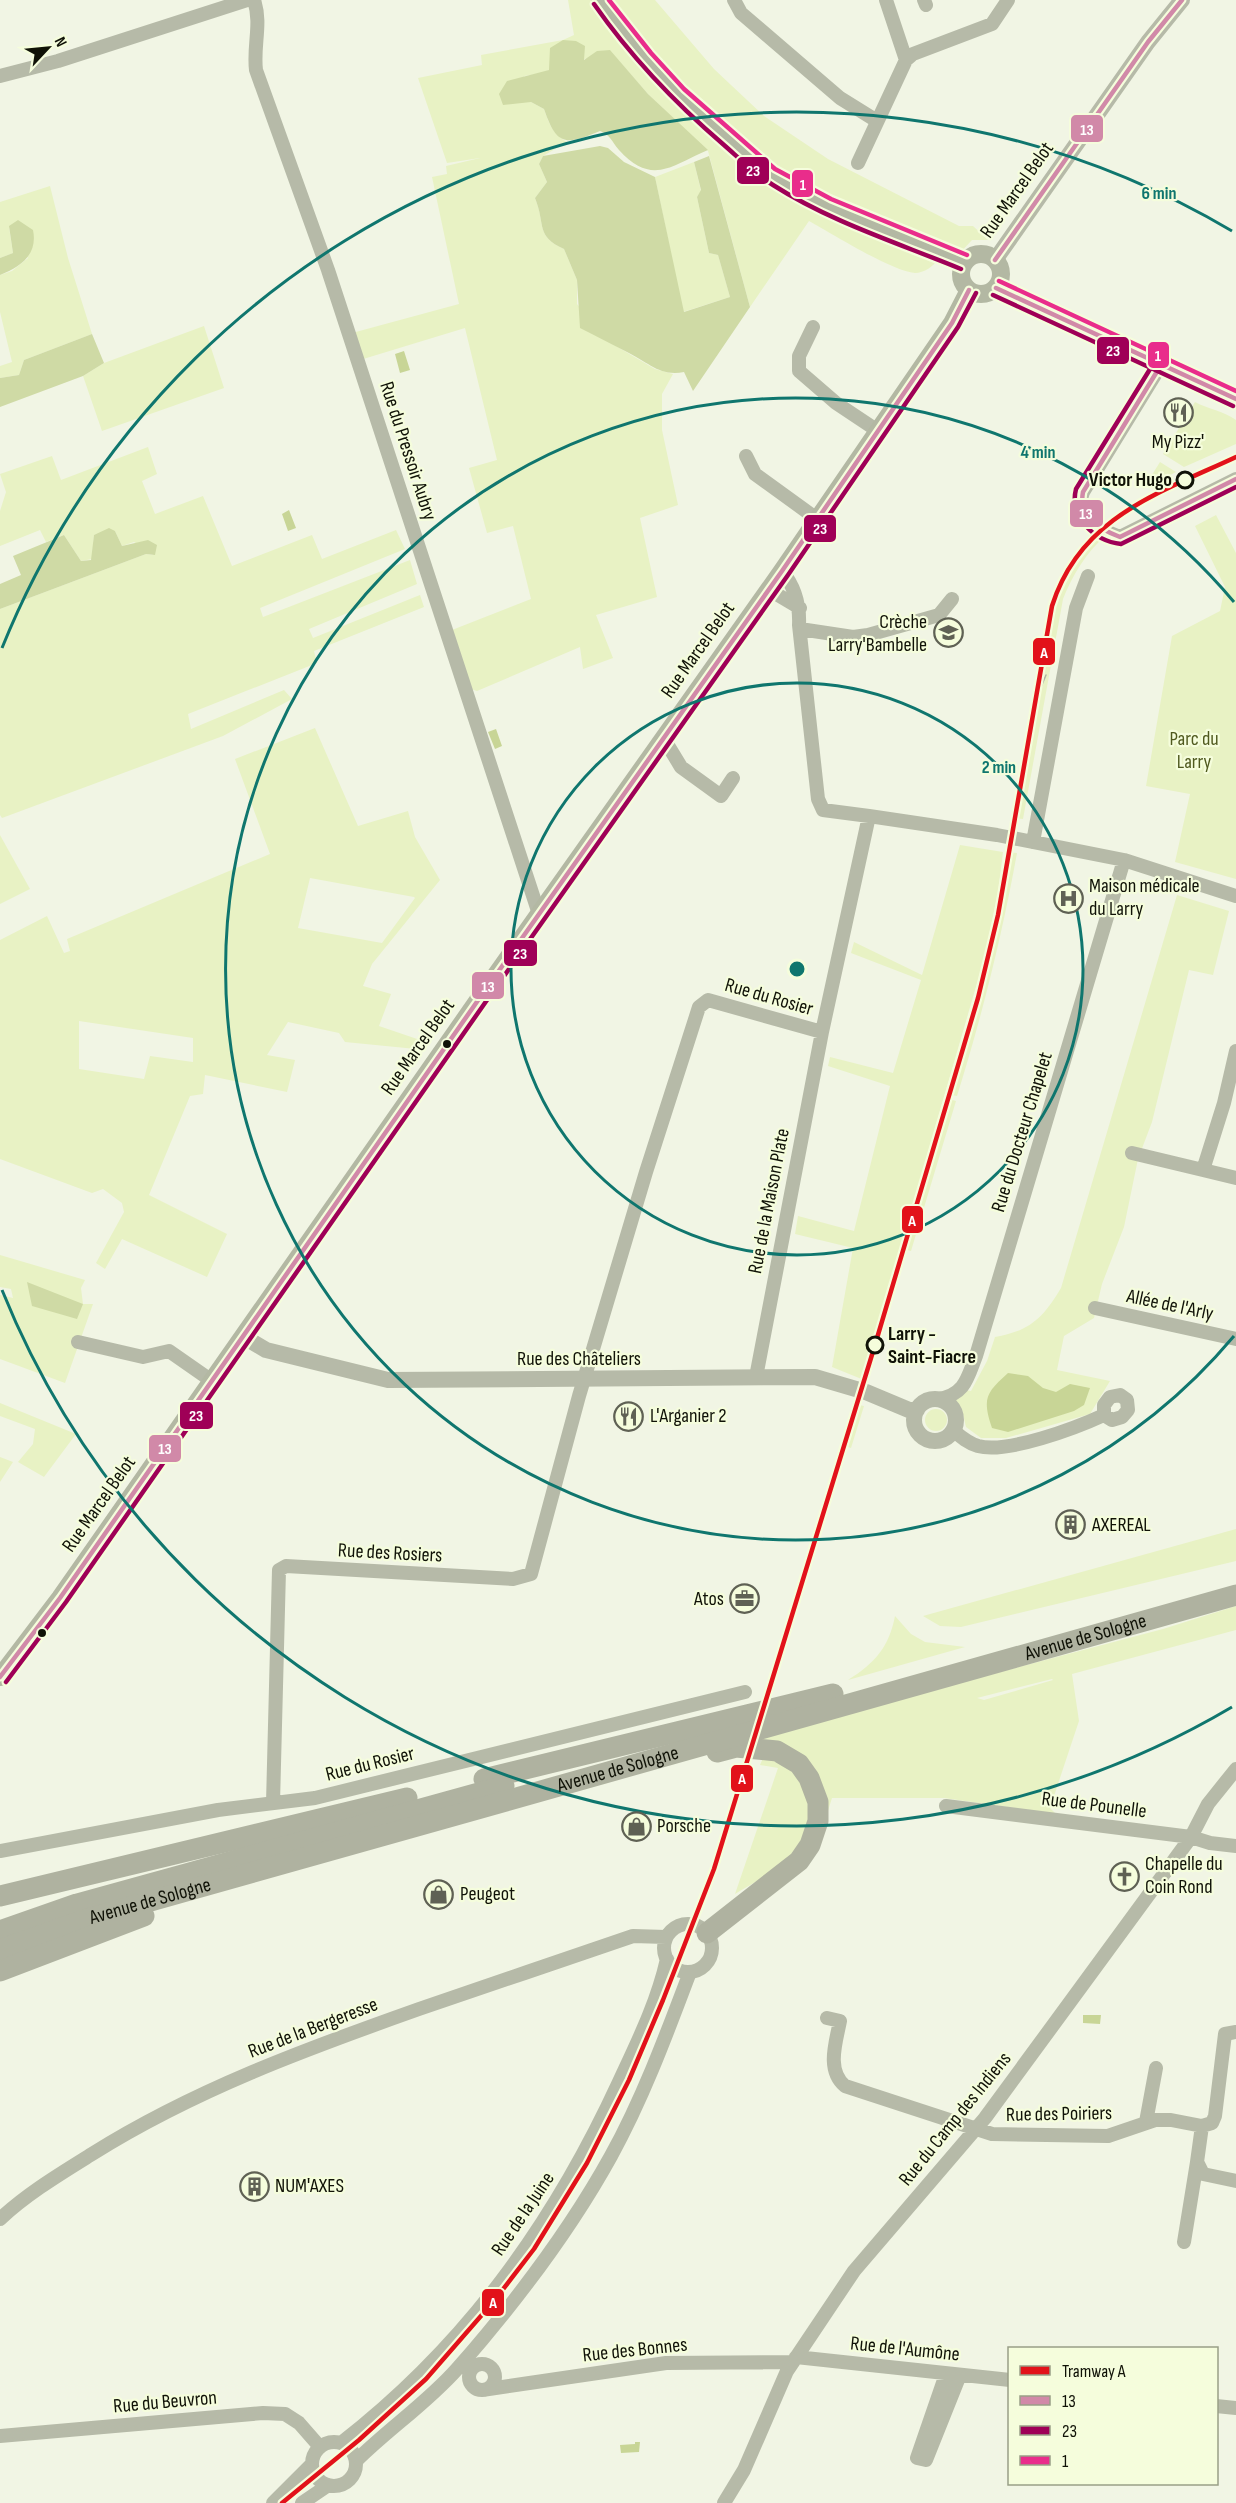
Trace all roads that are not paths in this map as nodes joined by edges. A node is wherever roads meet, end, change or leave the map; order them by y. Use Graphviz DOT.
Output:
graph roads {
  1 [pos="247,0"];
  2 [pos="254,0"];
  3 [pos="600,0"];
  4 [pos="734,0"];
  5 [pos="887,0"];
  6 [pos="1008,0"];
  7 [pos="1182,0"];
  8 [pos="906,60"];
  9 [pos="0,76"];
  10 [pos="877,121"];
  11 [pos="858,162"];
  12 [pos="995,260"];
  13 [pos="964,262"];
  14 [pos="996,288"];
  15 [pos="969,290"];
  16 [pos="813,327"];
  17 [pos="1161,365"];
  18 [pos="1236,399"];
  19 [pos="878,431"];
  20 [pos="746,456"];
  21 [pos="1236,479"];
  22 [pos="817,519"];
  23 [pos="782,571"];
  24 [pos="1088,576"];
  25 [pos="768,589"];
  26 [pos="952,599"];
  27 [pos="800,609"];
  28 [pos="800,629"];
  29 [pos="664,739"];
  30 [pos="733,778"];
  31 [pos="869,816"];
  32 [pos="1033,842"];
  33 [pos="1124,860"];
  34 [pos="1236,896"];
  35 [pos="538,914"];
  36 [pos="822,1032"];
  37 [pos="1236,1051"];
  38 [pos="1132,1153"];
  39 [pos="1203,1170"];
  40 [pos="1236,1178"];
  41 [pos="1095,1308"];
  42 [pos="244,1337"];
  43 [pos="1236,1339"];
  44 [pos="78,1342"];
  45 [pos="756,1377"];
  46 [pos="584,1380"];
  47 [pos="212,1381"];
  48 [pos="939,1399"];
  49 [pos="917,1410"];
  50 [pos="1104,1415"];
  51 [pos="954,1431"];
  52 [pos="1236,1580"];
  53 [pos="1236,1594"];
  54 [pos="0,1677"];
  55 [pos="851,1689"];
  56 [pos="745,1692"];
  57 [pos="1236,1769"];
  58 [pos="273,1803"];
  59 [pos="488,1805"];
  60 [pos="946,1806"];
  61 [pos="1191,1837"];
  62 [pos="1236,1846"];
  63 [pos="0,1851"];
  64 [pos="176,1855"];
  65 [pos="271,1869"];
  66 [pos="0,1896"];
  67 [pos="0,1910"];
  68 [pos="0,1931"];
  69 [pos="707,1933"];
  70 [pos="666,1937"];
  71 [pos="0,1950"];
  72 [pos="667,1959"];
  73 [pos="0,1971"];
  74 [pos="690,1972"];
  75 [pos="827,2018"];
  76 [pos="1236,2032"];
  77 [pos="1156,2068"];
  78 [pos="1146,2122"];
  79 [pos="1202,2126"];
  80 [pos="975,2130"];
  81 [pos="1197,2162"];
  82 [pos="1236,2181"];
  83 [pos="0,2219"];
  84 [pos="1184,2242"];
  85 [pos="794,2360"];
  86 [pos="953,2374"];
  87 [pos="1008,2380"];
  88 [pos="482,2390"];
  89 [pos="1218,2406"];
  90 [pos="1236,2408"];
  91 [pos="0,2436"];
  92 [pos="341,2443"];
  93 [pos="320,2447"];
  94 [pos="356,2461"];
  95 [pos="312,2464"];
  96 [pos="327,2486"];
  97 [pos="273,2503"];
  98 [pos="302,2503"];
  99 [pos="724,2503"];
  1 -- 9 [label="street"];
  2 -- 35 [label="street, Rue du Pressoir Aubry"];
  3 -- 13 [label="main road"];
  4 -- 10 [label="street"];
  5 -- 8 [label="street"];
  6 -- 8 [label="street"];
  7 -- 12 [label="street, Rue Marcel Belot"];
  8 -- 10 [label="street"];
  10 -- 11 [label="street"];
  12 -- 13 [label="main road"];
  12 -- 14 [label="main road"];
  13 -- 15 [label="main road"];
  14 -- 15 [label="main road"];
  14 -- 17 [label="main road"];
  15 -- 19 [label="main road, Rue Marcel Belot"];
  16 -- 19 [label="street"];
  17 -- 18 [label="main road"];
  17 -- 21 [label="street"];
  19 -- 22 [label="main road, Rue Marcel Belot"];
  20 -- 22 [label="street"];
  22 -- 23 [label="main road, Rue Marcel Belot"];
  23 -- 25 [label="main road, Rue Marcel Belot"];
  23 -- 27 [label="street"];
  24 -- 32 [label="street"];
  25 -- 27 [label="street"];
  25 -- 29 [label="main road, Rue Marcel Belot"];
  26 -- 28 [label="street"];
  27 -- 28 [label="street"];
  28 -- 31 [label="street"];
  29 -- 30 [label="street"];
  29 -- 35 [label="main road, Rue Marcel Belot"];
  31 -- 32 [label="street"];
  31 -- 36 [label="street, Rue du Rosier"];
  32 -- 33 [label="street"];
  33 -- 34 [label="street"];
  33 -- 48 [label="street, Rue du Docteur Chapelet"];
  35 -- 42 [label="main road, Rue Marcel Belot"];
  36 -- 45 [label="street, Rue de la Maison Plate"];
  36 -- 46 [label="street, Rue du Rosier"];
  37 -- 39 [label="street"];
  38 -- 39 [label="street"];
  39 -- 40 [label="street"];
  41 -- 43 [label="street, Allée de l'Arly"];
  42 -- 46 [label="street, Rue des Châteliers"];
  42 -- 47 [label="main road, Rue Marcel Belot"];
  44 -- 47 [label="street"];
  45 -- 46 [label="street, Rue des Châteliers"];
  45 -- 49 [label="street, Rue des Châteliers"];
  46 -- 58 [label="street, Rue des Rosiers"];
  47 -- 54 [label="main road, Rue Marcel Belot"];
  48 -- 49 [label="street"];
  48 -- 51 [label="street"];
  49 -- 51 [label="street"];
  50 -- 51 [label="street"];
  52 -- 55 [label="main road, Avenue de Sologne"];
  53 -- 59 [label="main road, Avenue de Sologne"];
  55 -- 64 [label="main road"];
  55 -- 68 [label="main road, Avenue de Sologne"];
  56 -- 58 [label="street, Rue du Rosier"];
  57 -- 61 [label="street, Rue du Camp des Indiens"];
  58 -- 63 [label="street, Rue du Rosier"];
  59 -- 65 [label="main road, Avenue de Sologne"];
  59 -- 69 [label="main road"];
  60 -- 61 [label="street, Rue de Pounelle"];
  61 -- 62 [label="street, Rue de Pounelle"];
  61 -- 80 [label="street, Rue du Camp des Indiens"];
  64 -- 66 [label="main road"];
  64 -- 67 [label="main road"];
  65 -- 71 [label="main road, Avenue de Sologne"];
  65 -- 73 [label="main road"];
  69 -- 70 [label="street"];
  69 -- 74 [label="street"];
  70 -- 72 [label="street"];
  70 -- 83 [label="street, Rue de la Bergeresse"];
  72 -- 74 [label="street"];
  72 -- 92 [label="street, Rue de la Juine"];
  74 -- 94 [label="street, Rue de la Juine"];
  75 -- 80 [label="street, Rue des Poiriers"];
  76 -- 79 [label="street"];
  77 -- 78 [label="street"];
  78 -- 79 [label="street, Rue des Poiriers"];
  78 -- 80 [label="street, Rue des Poiriers"];
  79 -- 81 [label="street"];
  80 -- 85 [label="street, Rue du Camp des Indiens"];
  81 -- 82 [label="street"];
  81 -- 84 [label="street"];
  85 -- 86 [label="street, Rue de l'Aumône"];
  85 -- 88 [label="street, Rue des Bonnes"];
  85 -- 99 [label="street, Rue du Camp des Indiens"];
  86 -- 86 [label="street"];
  86 -- 87 [label="street, Rue de l'Aumône"];
  89 -- 90 [label="street"];
  91 -- 93 [label="street, Rue du Beuvron"];
  92 -- 93 [label="street, Rue de la Juine"];
  92 -- 94 [label="street"];
  93 -- 95 [label="street"];
  94 -- 96 [label="street, Rue de la Juine"];
  95 -- 96 [label="street"];
  95 -- 97 [label="street"];
  96 -- 98 [label="street, Rue de la Juine"];
}
